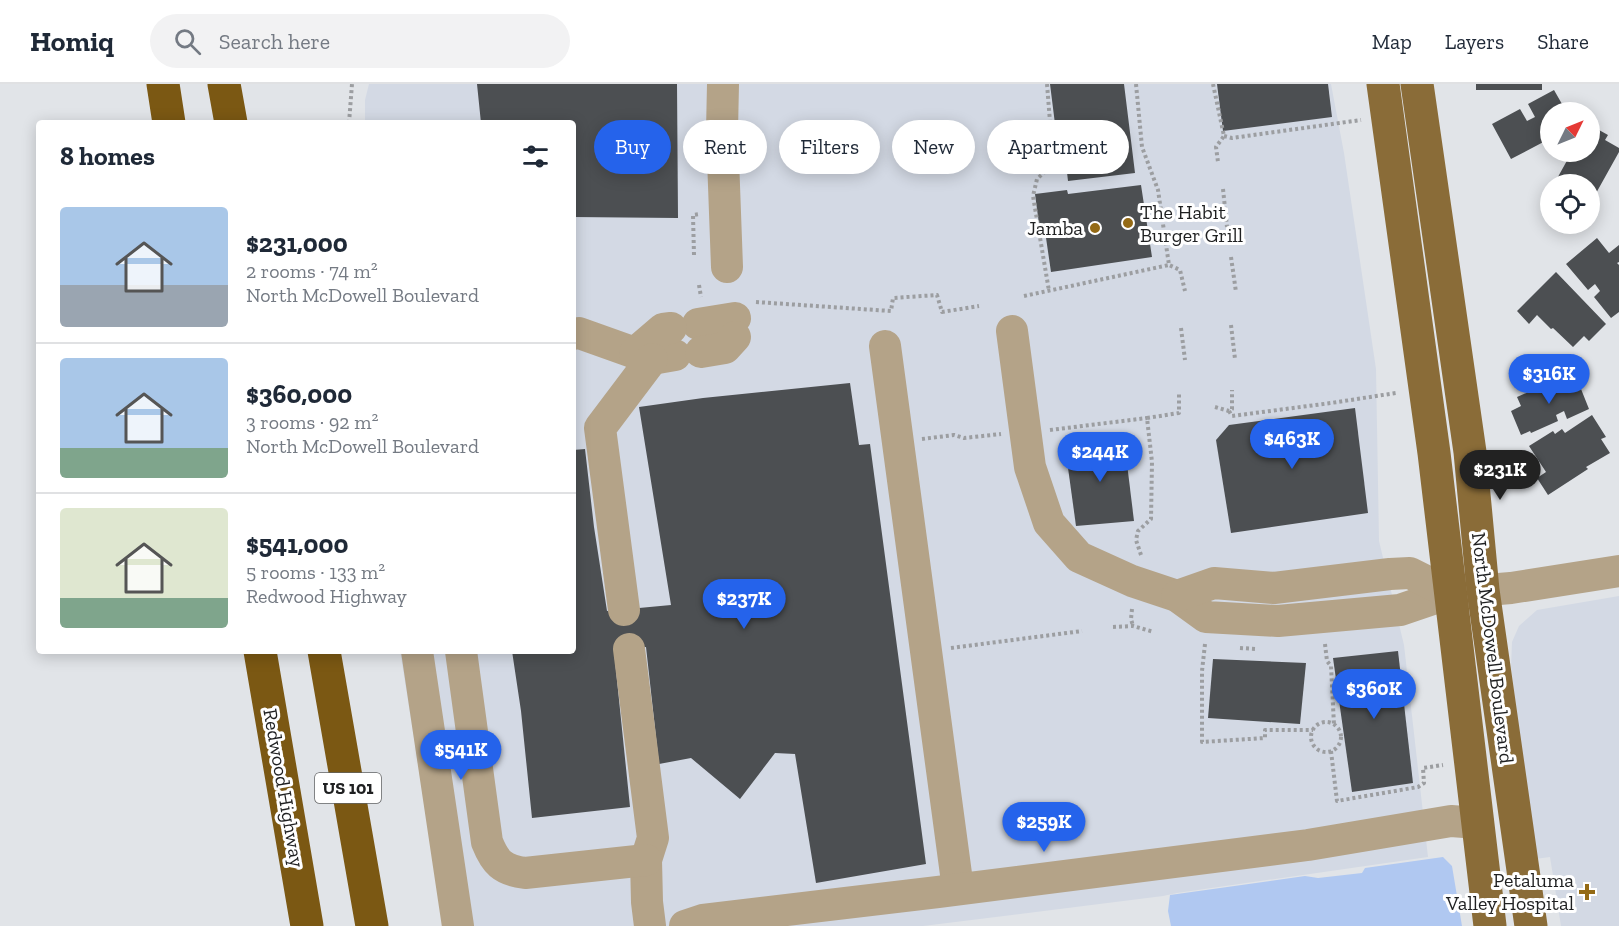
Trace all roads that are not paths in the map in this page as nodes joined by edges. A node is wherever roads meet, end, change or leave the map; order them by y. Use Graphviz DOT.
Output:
graph roads {
  1 [pos="163,84"];
  2 [pos="224,84"];
  3 [pos="723,84"];
  4 [pos="1383,84"];
  5 [pos="1417,84"];
  6 [pos="169,120"];
  7 [pos="230,120"];
  8 [pos="727,267"];
  9 [pos="742,319"];
  10 [pos="1012,330"];
  11 [pos="576,334"];
  12 [pos="672,345"];
  13 [pos="885,346"];
  14 [pos="587,430"];
  15 [pos="1619,571"];
  16 [pos="1483,590"];
  17 [pos="1450,593"];
  18 [pos="624,610"];
  19 [pos="629,649"];
  20 [pos="261,654"];
  21 [pos="325,654"];
  22 [pos="417,654"];
  23 [pos="461,654"];
  24 [pos="1478,823"];
  25 [pos="646,860"];
  26 [pos="958,889"];
  27 [pos="307,926"];
  28 [pos="372,926"];
  29 [pos="458,926"];
  30 [pos="650,926"];
  31 [pos="685,926"];
  32 [pos="1490,926"];
  33 [pos="1531,926"];
  1 -- 6 [label="highway"];
  2 -- 7 [label="highway"];
  3 -- 8 [label="street"];
  4 -- 17 [label="main road, North McDowell Boulevard"];
  5 -- 16 [label="main road, North McDowell Boulevard"];
  9 -- 12 [label="street"];
  10 -- 17 [label="street"];
  11 -- 12 [label="street"];
  12 -- 14 [label="street"];
  13 -- 26 [label="street"];
  14 -- 18 [label="street"];
  15 -- 16 [label="street"];
  16 -- 17 [label="street"];
  16 -- 33 [label="main road, North McDowell Boulevard"];
  17 -- 24 [label="main road, North McDowell Boulevard"];
  19 -- 25 [label="street"];
  20 -- 27 [label="highway, Redwood Highway / US 101"];
  21 -- 28 [label="highway, US 101"];
  22 -- 29 [label="street"];
  23 -- 25 [label="street"];
  24 -- 26 [label="street"];
  24 -- 32 [label="main road, North McDowell Boulevard"];
  25 -- 30 [label="street"];
  26 -- 31 [label="street"];
}
